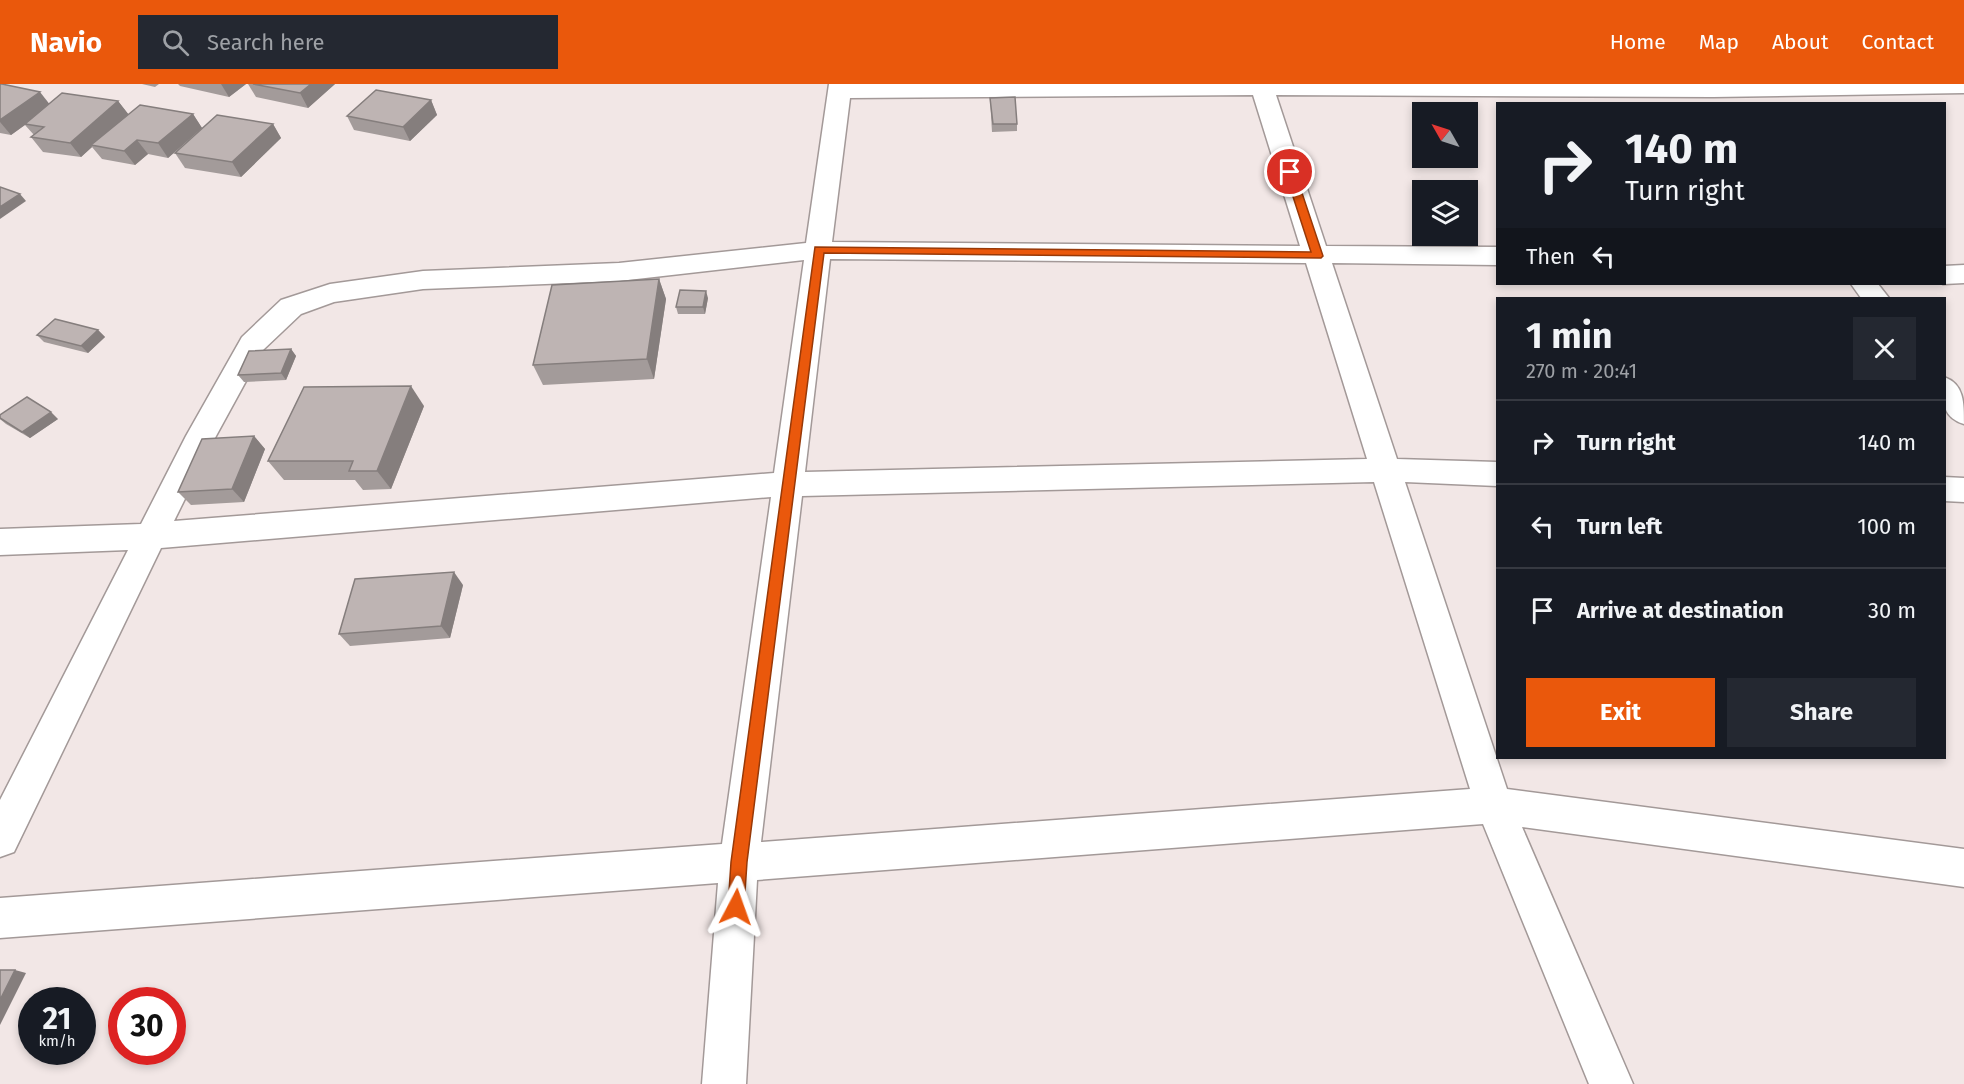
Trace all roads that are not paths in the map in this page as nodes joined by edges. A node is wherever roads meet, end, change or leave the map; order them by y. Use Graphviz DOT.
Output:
graph roads {
  1 [pos="1262,86"];
  2 [pos="1964,86"];
  3 [pos="840,87"];
  4 [pos="1715,92"];
  5 [pos="819,250"];
  6 [pos="1317,256"];
  7 [pos="1496,256"];
  8 [pos="1964,274"];
  9 [pos="1946,275"];
  10 [pos="1864,285"];
  11 [pos="1874,297"];
  12 [pos="1946,390"];
  13 [pos="1964,413"];
  14 [pos="1387,470"];
  15 [pos="1496,474"];
  16 [pos="788,484"];
  17 [pos="1946,489"];
  18 [pos="1964,490"];
  19 [pos="151,536"];
  20 [pos="0,542"];
  21 [pos="1494,805"];
  22 [pos="0,839"];
  23 [pos="739,862"];
  24 [pos="1964,868"];
  25 [pos="0,918"];
  26 [pos="724,1084"];
  27 [pos="1611,1084"];
  1 -- 3 [label="street"];
  1 -- 4 [label="street"];
  1 -- 6 [label="street"];
  2 -- 4 [label="street"];
  3 -- 5 [label="street"];
  5 -- 6 [label="street"];
  5 -- 16 [label="street"];
  5 -- 19 [label="street"];
  6 -- 7 [label="street"];
  6 -- 14 [label="street"];
  8 -- 9 [label="street"];
  10 -- 11 [label="street"];
  12 -- 13 [label="street"];
  14 -- 15 [label="street"];
  14 -- 16 [label="street"];
  14 -- 21 [label="street"];
  16 -- 19 [label="street"];
  16 -- 23 [label="street"];
  17 -- 18 [label="street"];
  19 -- 20 [label="street"];
  19 -- 22 [label="street"];
  21 -- 23 [label="street"];
  21 -- 24 [label="street"];
  21 -- 27 [label="street"];
  23 -- 25 [label="street"];
  23 -- 26 [label="street"];
}
